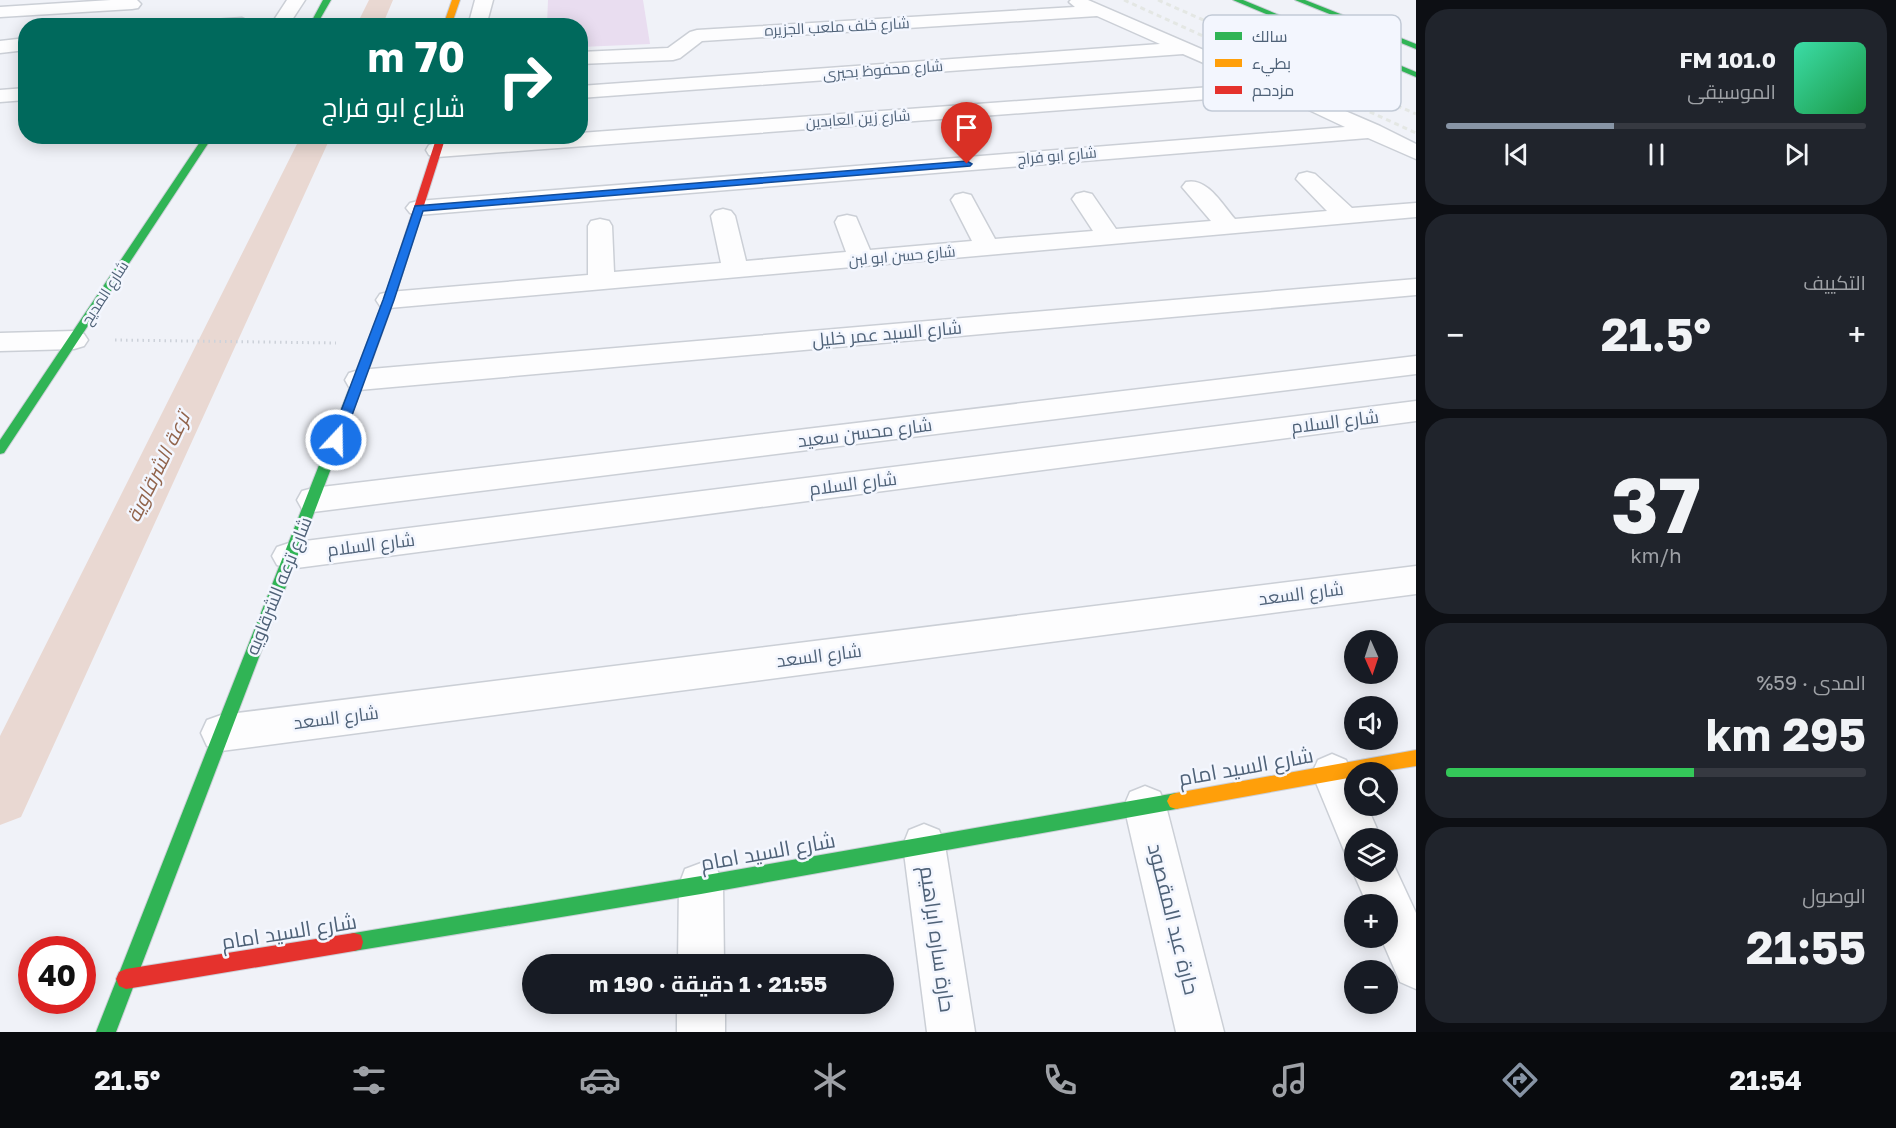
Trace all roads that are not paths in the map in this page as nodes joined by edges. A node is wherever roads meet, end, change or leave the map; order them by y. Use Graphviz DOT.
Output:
graph roads {
  1 [pos="296,0"];
  2 [pos="327,0"];
  3 [pos="456,0"];
  4 [pos="484,0"];
  5 [pos="1074,0"];
  6 [pos="1237,0"];
  7 [pos="1299,0"];
  8 [pos="134,2"];
  9 [pos="1099,11"];
  10 [pos="0,12"];
  11 [pos="1273,15"];
  12 [pos="1336,15"];
  13 [pos="121,18"];
  14 [pos="284,18"];
  15 [pos="317,18"];
  16 [pos="450,18"];
  17 [pos="479,18"];
  18 [pos="1401,41"];
  19 [pos="18,45"];
  20 [pos="0,46"];
  21 [pos="1416,47"];
  22 [pos="1186,48"];
  23 [pos="1203,55"];
  24 [pos="588,58"];
  25 [pos="1401,69"];
  26 [pos="1416,75"];
  27 [pos="588,91"];
  28 [pos="1203,93"];
  29 [pos="18,95"];
  30 [pos="0,96"];
  31 [pos="1328,111"];
  32 [pos="1372,131"];
  33 [pos="588,133"];
  34 [pos="204,144"];
  35 [pos="439,144"];
  36 [pos="1416,152"];
  37 [pos="1307,179"];
  38 [pos="1194,187"];
  39 [pos="1084,199"];
  40 [pos="963,200"];
  41 [pos="418,208"];
  42 [pos="1416,210"];
  43 [pos="723,216"];
  44 [pos="1346,216"];
  45 [pos="847,222"];
  46 [pos="600,226"];
  47 [pos="1229,227"];
  48 [pos="1109,237"];
  49 [pos="988,249"];
  50 [pos="861,260"];
  51 [pos="736,271"];
  52 [pos="601,283"];
  53 [pos="1416,287"];
  54 [pos="388,300"];
  55 [pos="74,340"];
  56 [pos="0,342"];
  57 [pos="1416,365"];
  58 [pos="359,380"];
  59 [pos="1416,411"];
  60 [pos="0,450"];
  61 [pos="313,500"];
  62 [pos="289,556"];
  63 [pos="1416,580"];
  64 [pos="221,733"];
  65 [pos="1416,758"];
  66 [pos="1332,773"];
  67 [pos="1145,806"];
  68 [pos="1356,828"];
  69 [pos="924,845"];
  70 [pos="1379,882"];
  71 [pos="701,885"];
  72 [pos="701,954"];
  73 [pos="1416,966"];
  74 [pos="126,979"];
  75 [pos="701,1014"];
  76 [pos="106,1032"];
  77 [pos="701,1032"];
  78 [pos="951,1032"];
  79 [pos="1200,1032"];
  1 -- 14 [label="street"];
  2 -- 15 [label="main road"];
  3 -- 16 [label="main road"];
  4 -- 17 [label="street"];
  5 -- 9 [label="street"];
  6 -- 11 [label="main road"];
  7 -- 12 [label="main road"];
  8 -- 10 [label="street"];
  8 -- 13 [label="street"];
  9 -- 22 [label="street"];
  9 -- 24 [label="street, شارع خلف ملعب الجزيره"];
  18 -- 21 [label="main road"];
  19 -- 20 [label="street"];
  22 -- 23 [label="street"];
  22 -- 27 [label="street, شارع محفوظ بحيرى"];
  25 -- 26 [label="main road"];
  28 -- 33 [label="street, شارع زين العابدين"];
  29 -- 30 [label="street"];
  31 -- 32 [label="street"];
  32 -- 36 [label="street"];
  32 -- 41 [label="street, شارع ابو فراج"];
  34 -- 55 [label="main road, شارع المديح"];
  35 -- 41 [label="main road, شارع ترعه الشرقاويه"];
  37 -- 44 [label="street"];
  38 -- 47 [label="street"];
  39 -- 48 [label="street"];
  40 -- 49 [label="street"];
  41 -- 54 [label="main road, شارع ترعه الشرقاويه"];
  42 -- 44 [label="street, شارع حسن ابو لبن"];
  43 -- 51 [label="street"];
  44 -- 47 [label="street, شارع حسن ابو لبن"];
  45 -- 50 [label="street"];
  46 -- 52 [label="street"];
  47 -- 48 [label="street, شارع حسن ابو لبن"];
  48 -- 49 [label="street, شارع حسن ابو لبن"];
  49 -- 50 [label="street, شارع حسن ابو لبن"];
  50 -- 51 [label="street, شارع حسن ابو لبن"];
  51 -- 52 [label="street, شارع حسن ابو لبن"];
  52 -- 54 [label="street, شارع حسن ابو لبن"];
  53 -- 58 [label="street, شارع السيد عمر خليل"];
  54 -- 58 [label="main road, شارع ترعه الشرقاويه"];
  55 -- 56 [label="street"];
  55 -- 60 [label="main road, شارع المديح"];
  57 -- 61 [label="street, شارع محسن سعيد"];
  58 -- 61 [label="main road, شارع ترعه الشرقاويه"];
  59 -- 62 [label="street, شارع السلام"];
  61 -- 62 [label="main road, شارع ترعه الشرقاويه"];
  62 -- 64 [label="main road, شارع ترعه الشرقاويه"];
  63 -- 64 [label="street, شارع السعد"];
  64 -- 74 [label="main road, شارع ترعه الشرقاويه"];
  65 -- 66 [label="main road, شارع السيد امام"];
  66 -- 67 [label="main road, شارع السيد امام"];
  66 -- 68 [label="street"];
  67 -- 69 [label="main road, شارع السيد امام"];
  67 -- 79 [label="street, حارة عبد المقصود"];
  69 -- 71 [label="main road, شارع السيد امام"];
  69 -- 78 [label="street, حارة ساره ابراهيم"];
  70 -- 73 [label="street"];
  71 -- 72 [label="street"];
  71 -- 74 [label="main road, شارع السيد امام"];
  74 -- 76 [label="main road, شارع ترعه الشرقاويه"];
  75 -- 77 [label="street"];
}
